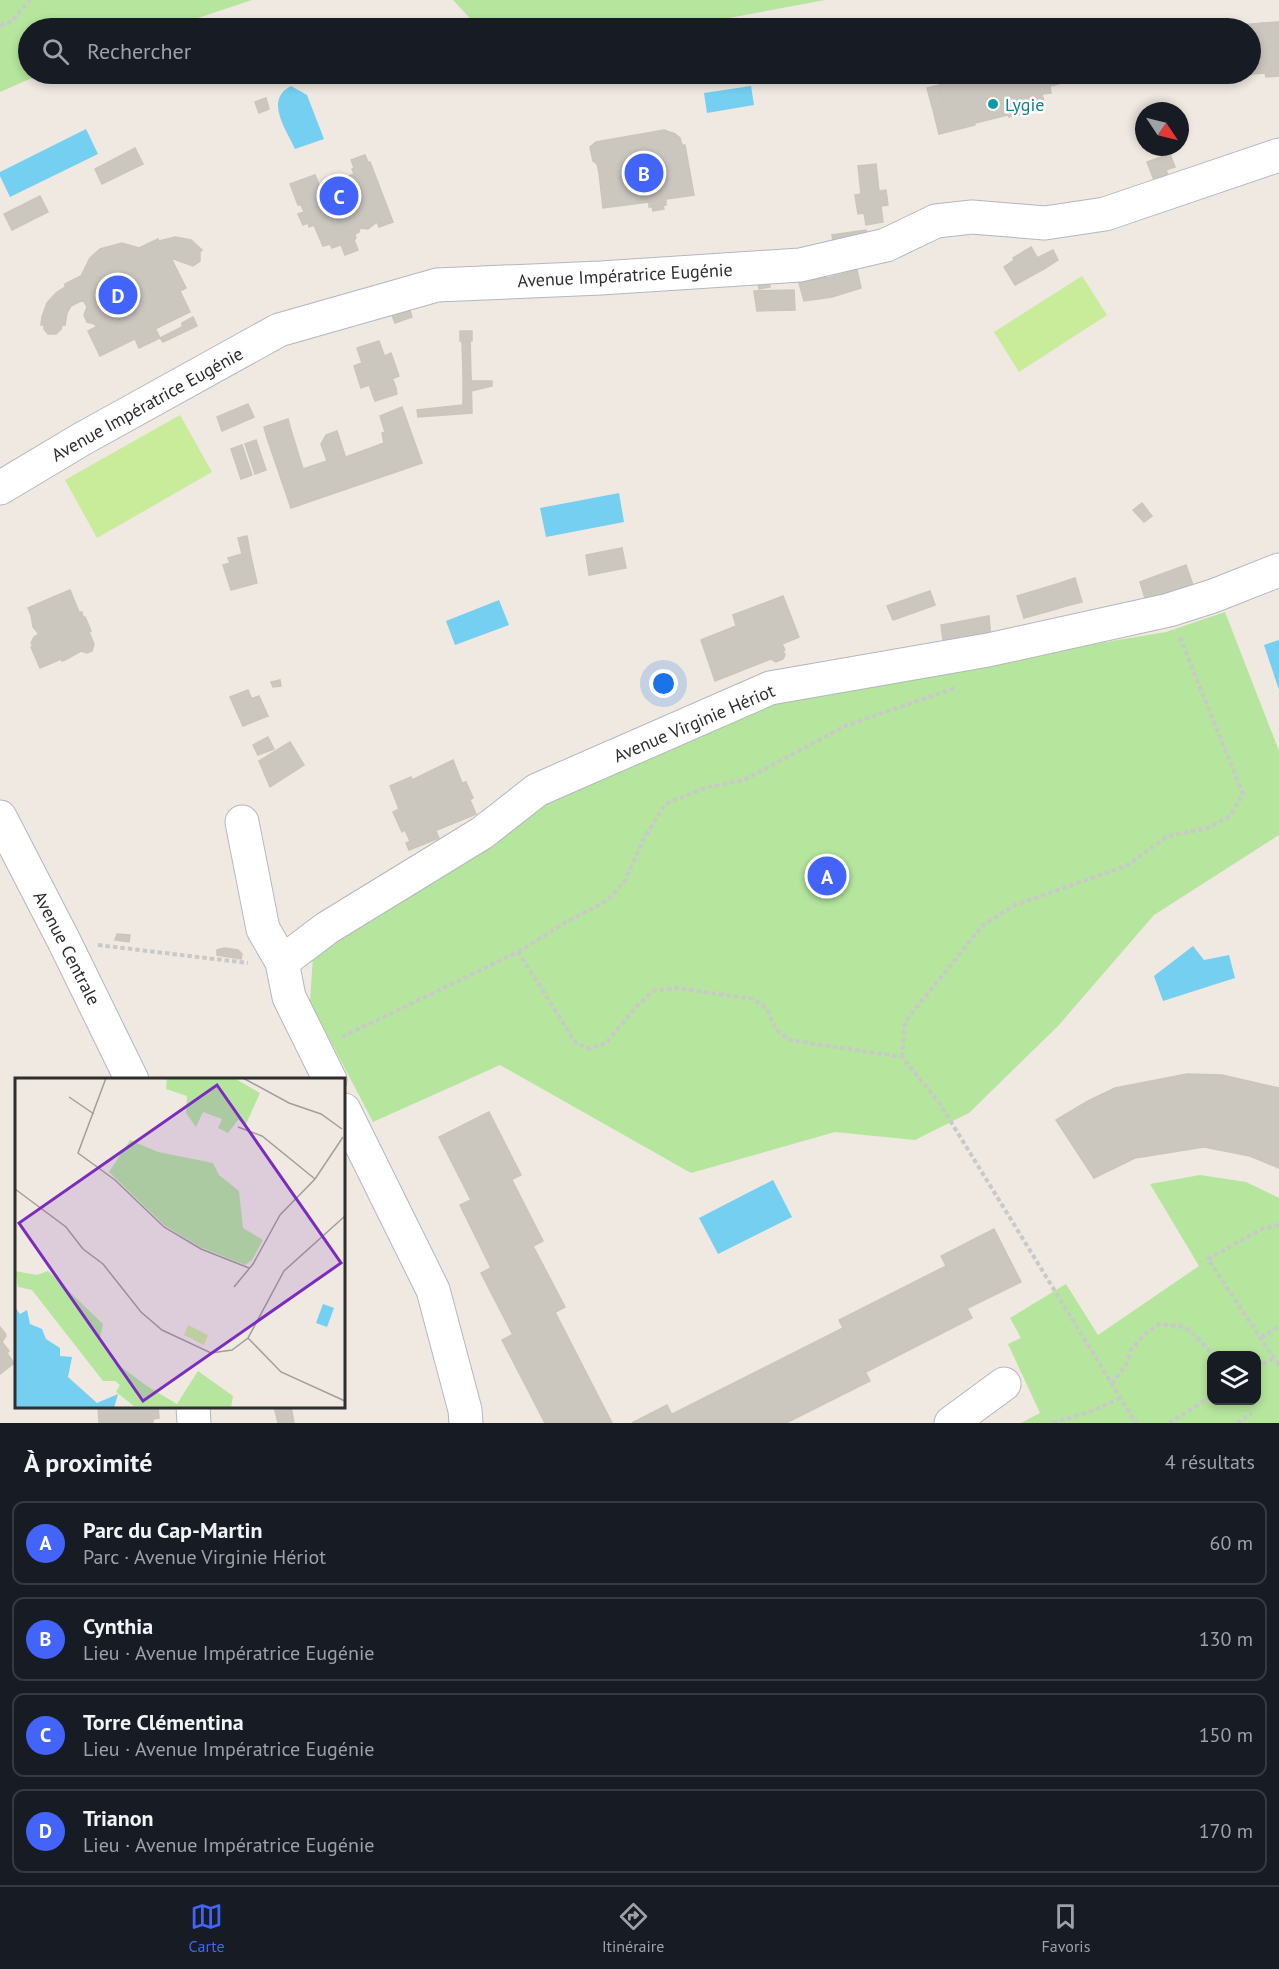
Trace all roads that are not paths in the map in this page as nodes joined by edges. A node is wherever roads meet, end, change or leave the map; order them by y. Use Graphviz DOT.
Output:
graph roads {
  1 [pos="1279,156"];
  2 [pos="0,488"];
  3 [pos="1279,570"];
  4 [pos="0,817"];
  5 [pos="242,822"];
  6 [pos="282,962"];
  7 [pos="131,1078"];
  8 [pos="329,1078"];
  9 [pos="345,1112"];
  10 [pos="1004,1384"];
  11 [pos="193,1408"];
  12 [pos="194,1423"];
  13 [pos="466,1423"];
  14 [pos="951,1423"];
  1 -- 2 [label="street, Avenue Impératrice Eugénie"];
  3 -- 6 [label="street, Avenue Virginie Hériot"];
  4 -- 7 [label="street, Avenue Centrale"];
  5 -- 6 [label="street"];
  6 -- 8 [label="street"];
  9 -- 13 [label="street"];
  10 -- 14 [label="street"];
  11 -- 12 [label="street"];
}
